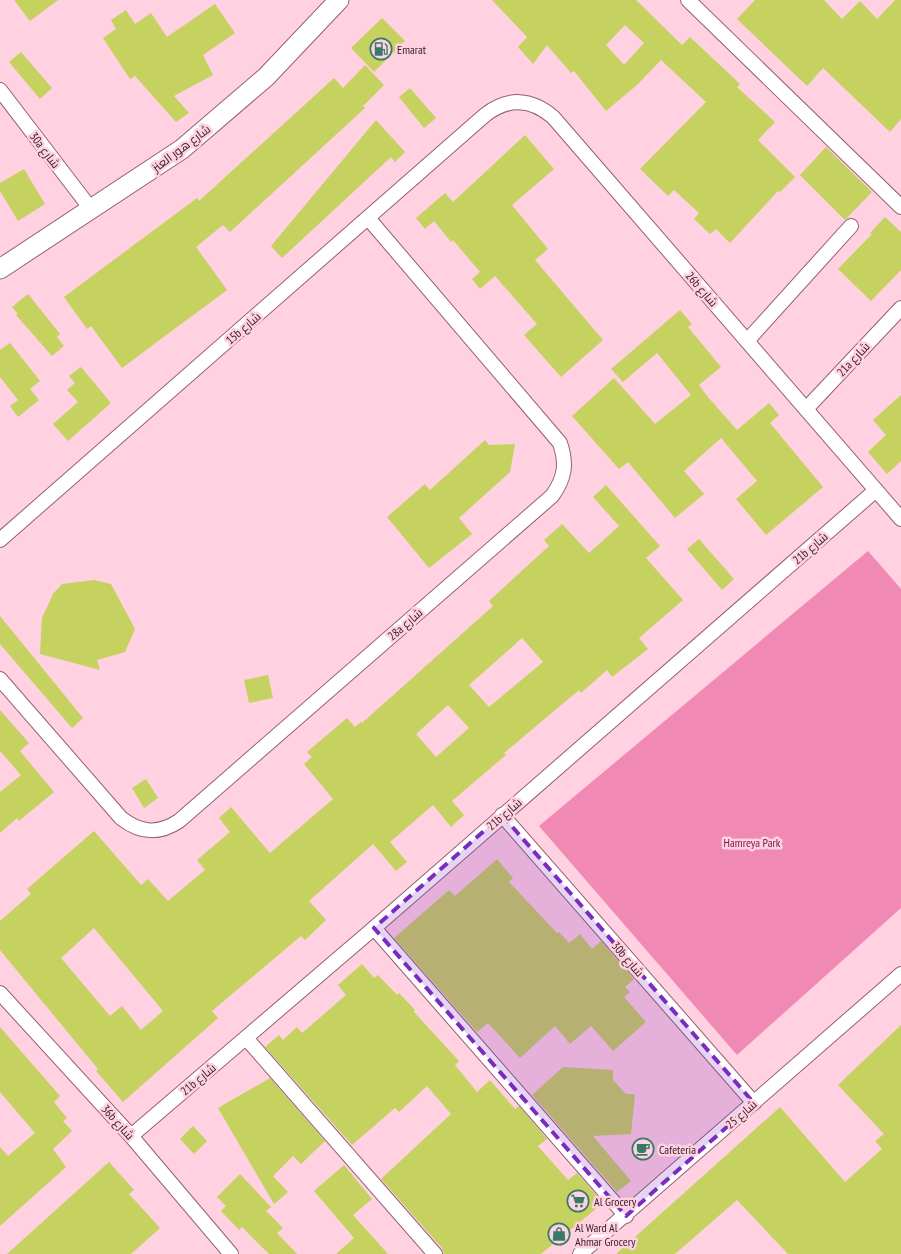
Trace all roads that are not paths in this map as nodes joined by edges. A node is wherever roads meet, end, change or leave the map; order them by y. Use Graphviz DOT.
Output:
graph roads {
  1 [pos="339,0"];
  2 [pos="688,0"];
  3 [pos="0,90"];
  4 [pos="485,115"];
  5 [pos="901,207"];
  6 [pos="91,209"];
  7 [pos="368,218"];
  8 [pos="851,226"];
  9 [pos="0,269"];
  10 [pos="901,308"];
  11 [pos="747,341"];
  12 [pos="806,409"];
  13 [pos="876,490"];
  14 [pos="901,519"];
  15 [pos="0,540"];
  16 [pos="0,679"];
  17 [pos="502,815"];
  18 [pos="374,928"];
  19 [pos="901,974"];
  20 [pos="0,993"];
  21 [pos="246,1038"];
  22 [pos="754,1103"];
  23 [pos="131,1136"];
  24 [pos="626,1216"];
  25 [pos="231,1254"];
  26 [pos="435,1254"];
  27 [pos="580,1254"];
  1 -- 6 [label="street, شارع هور العنز"];
  2 -- 5 [label="street"];
  3 -- 6 [label="street, 30a شارع"];
  4 -- 7 [label="street, 15b شارع"];
  4 -- 11 [label="street, 26b شارع"];
  6 -- 9 [label="street, شارع هور العنز"];
  7 -- 15 [label="street, 15b شارع"];
  7 -- 16 [label="street, 28a شارع"];
  8 -- 11 [label="street"];
  10 -- 12 [label="street, 21a شارع"];
  11 -- 12 [label="street, 26b شارع"];
  12 -- 13 [label="street, 26b شارع"];
  13 -- 14 [label="street, 26b شارع"];
  13 -- 17 [label="street, 21b شارع"];
  17 -- 18 [label="street, 21b شارع"];
  17 -- 22 [label="street, 30b شارع"];
  18 -- 21 [label="street, 21b شارع"];
  18 -- 24 [label="street"];
  19 -- 22 [label="street, شارع 25"];
  20 -- 23 [label="street, 36b شارع"];
  21 -- 23 [label="street, 21b شارع"];
  21 -- 26 [label="street"];
  22 -- 24 [label="street, شارع 25"];
  23 -- 25 [label="street, 36b شارع"];
  24 -- 27 [label="street, شارع 25"];
}
